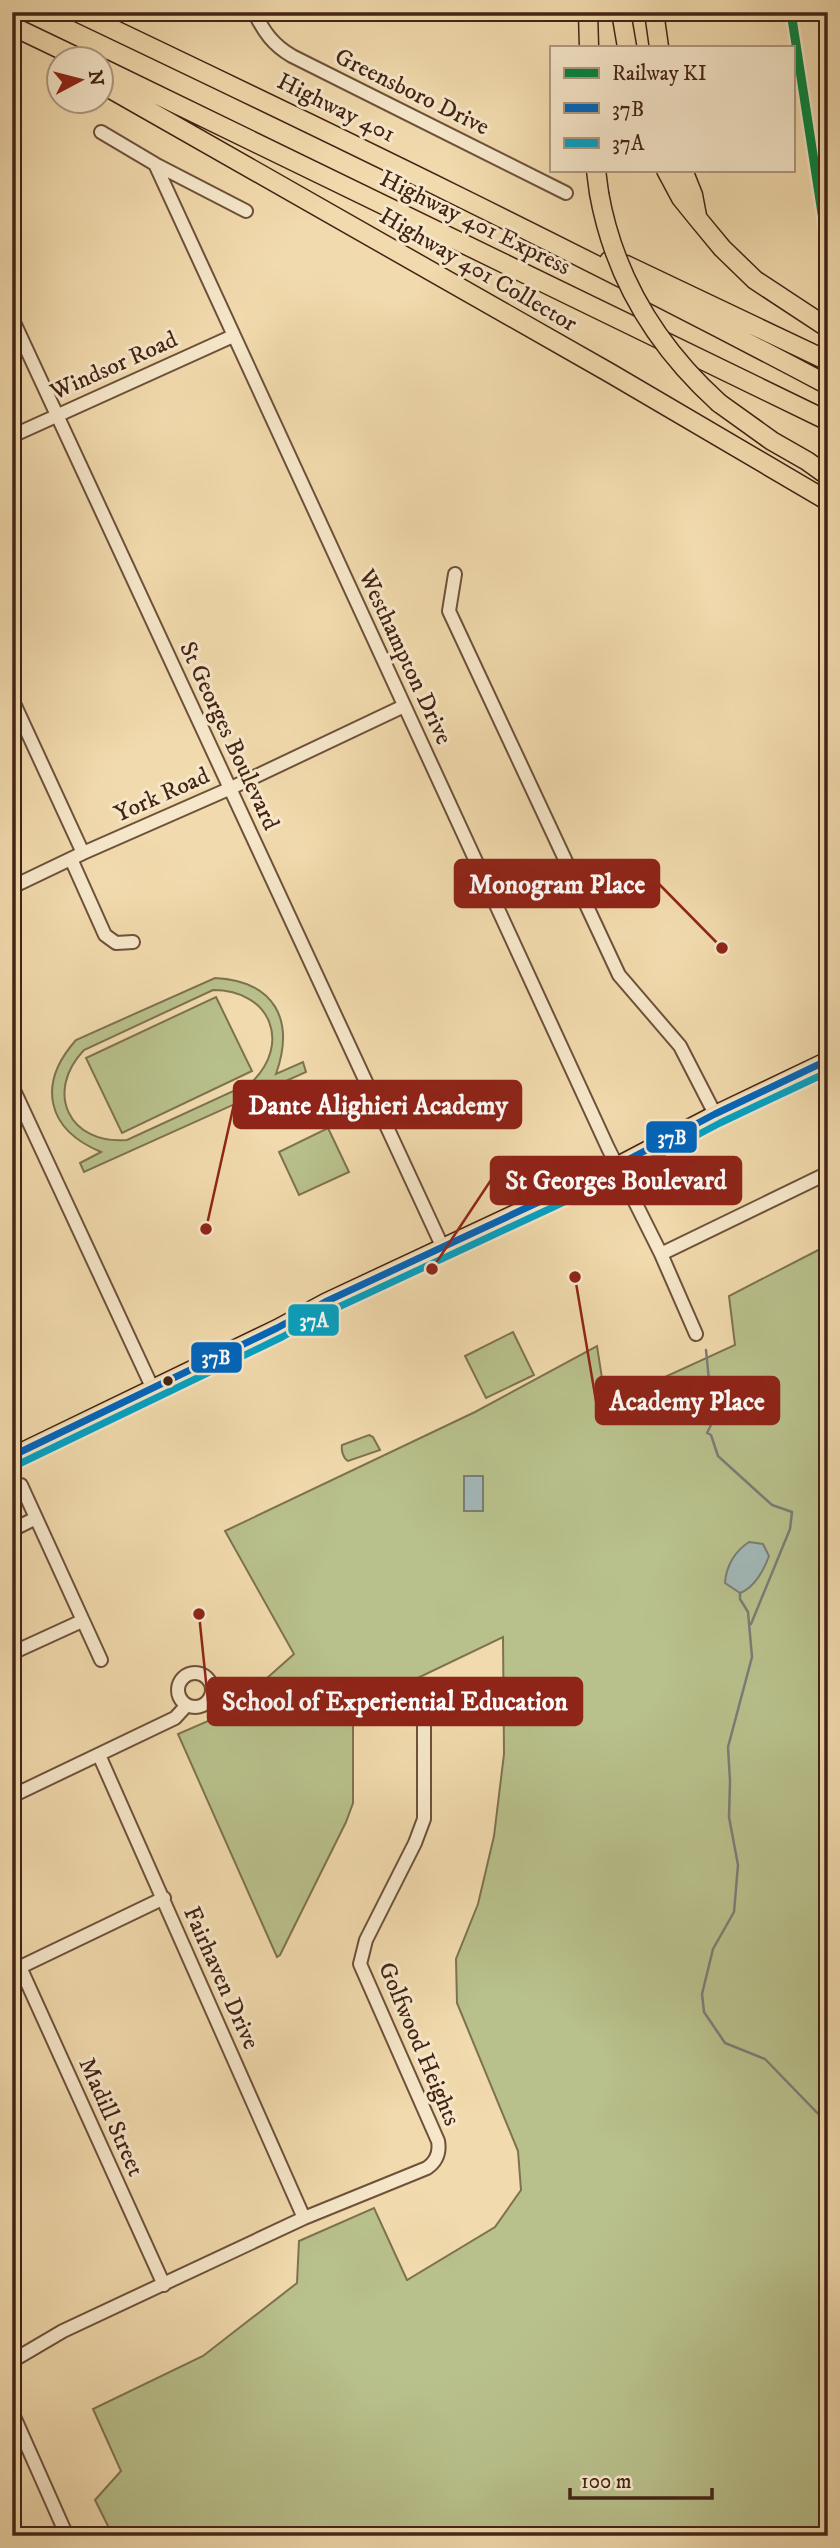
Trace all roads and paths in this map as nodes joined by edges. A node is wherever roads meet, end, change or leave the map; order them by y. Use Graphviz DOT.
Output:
graph roads {
  1 [pos="76,12"];
  2 [pos="254,12"];
  3 [pos="588,12"];
  4 [pos="621,12"];
  5 [pos="654,12"];
  6 [pos="12,26"];
  7 [pos="12,36"];
  8 [pos="54,46"];
  9 [pos="589,46"];
  10 [pos="627,46"];
  11 [pos="659,46"];
  12 [pos="46,54"];
  13 [pos="116,75"];
  14 [pos="116,92"];
  15 [pos="101,132"];
  16 [pos="155,164"];
  17 [pos="596,172"];
  18 [pos="667,172"];
  19 [pos="684,172"];
  20 [pos="566,193"];
  21 [pos="246,211"];
  22 [pos="698,219"];
  23 [pos="572,251"];
  24 [pos="12,318"];
  25 [pos="828,328"];
  26 [pos="233,336"];
  27 [pos="828,361"];
  28 [pos="828,385"];
  29 [pos="57,415"];
  30 [pos="828,421"];
  31 [pos="12,436"];
  32 [pos="807,461"];
  33 [pos="828,467"];
  34 [pos="828,476"];
  35 [pos="828,501"];
  36 [pos="456,574"];
  37 [pos="12,699"];
  38 [pos="404,706"];
  39 [pos="231,788"];
  40 [pos="83,853"];
  41 [pos="71,859"];
  42 [pos="12,887"];
  43 [pos="133,942"];
  44 [pos="828,1060"];
  45 [pos="12,1086"];
  46 [pos="715,1114"];
  47 [pos="617,1166"];
  48 [pos="828,1173"];
  49 [pos="443,1248"];
  50 [pos="661,1254"];
  51 [pos="696,1334"];
  52 [pos="152,1387"];
  53 [pos="12,1456"];
  54 [pos="21,1485"];
  55 [pos="36,1518"];
  56 [pos="12,1530"];
  57 [pos="82,1621"];
  58 [pos="12,1653"];
  59 [pos="101,1660"];
  60 [pos="424,1699"];
  61 [pos="187,1705"];
  62 [pos="99,1755"];
  63 [pos="12,1796"];
  64 [pos="163,1898"];
  65 [pos="16,1969"];
  66 [pos="304,2218"];
  67 [pos="164,2285"];
  68 [pos="12,2361"];
  69 [pos="12,2412"];
  70 [pos="67,2536"];
  1 -- 23 [label="highway, Highway 401"];
  2 -- 20 [label="street, Greensboro Drive"];
  3 -- 9 [label="highway"];
  4 -- 10 [label="highway"];
  5 -- 11 [label="highway"];
  6 -- 8 [label="highway"];
  7 -- 12 [label="highway"];
  13 -- 30 [label="highway, Highway 401 Express"];
  14 -- 35 [label="highway, Highway 401 Collector"];
  15 -- 16 [label="street"];
  16 -- 21 [label="street"];
  16 -- 26 [label="street, Westhampton Drive"];
  17 -- 32 [label="highway, bridge"];
  18 -- 22 [label="highway"];
  19 -- 22 [label="highway"];
  22 -- 25 [label="highway"];
  23 -- 27 [label="highway"];
  23 -- 28 [label="highway, Highway 401 Express"];
  24 -- 29 [label="street, St Georges Boulevard"];
  26 -- 29 [label="street, Windsor Road"];
  26 -- 38 [label="street, Westhampton Drive"];
  29 -- 31 [label="street, Windsor Road"];
  29 -- 39 [label="street, St Georges Boulevard"];
  32 -- 33 [label="highway"];
  32 -- 34 [label="highway"];
  36 -- 46 [label="street"];
  37 -- 40 [label="street"];
  38 -- 39 [label="street, York Road"];
  38 -- 47 [label="street, Westhampton Drive"];
  39 -- 40 [label="street, York Road"];
  39 -- 49 [label="street, St Georges Boulevard"];
  40 -- 41 [label="street, York Road"];
  41 -- 42 [label="street, York Road"];
  41 -- 43 [label="street"];
  44 -- 46 [label="main road"];
  45 -- 52 [label="street"];
  46 -- 47 [label="main road"];
  47 -- 49 [label="main road"];
  47 -- 50 [label="street, Westhampton Drive"];
  48 -- 50 [label="street"];
  49 -- 52 [label="main road"];
  50 -- 51 [label="street, Westhampton Drive"];
  52 -- 53 [label="main road"];
  54 -- 55 [label="street"];
  55 -- 56 [label="street"];
  55 -- 57 [label="street"];
  57 -- 58 [label="street"];
  57 -- 59 [label="street"];
  60 -- 66 [label="street, Golfwood Heights"];
  61 -- 62 [label="street"];
  62 -- 63 [label="street"];
  62 -- 64 [label="street, Fairhaven Drive"];
  64 -- 65 [label="street"];
  64 -- 66 [label="street, Fairhaven Drive"];
  65 -- 67 [label="street, Madill Street"];
  66 -- 67 [label="street, Golfwood Heights"];
  67 -- 68 [label="street, Golfwood Heights"];
  69 -- 70 [label="street"];
}
